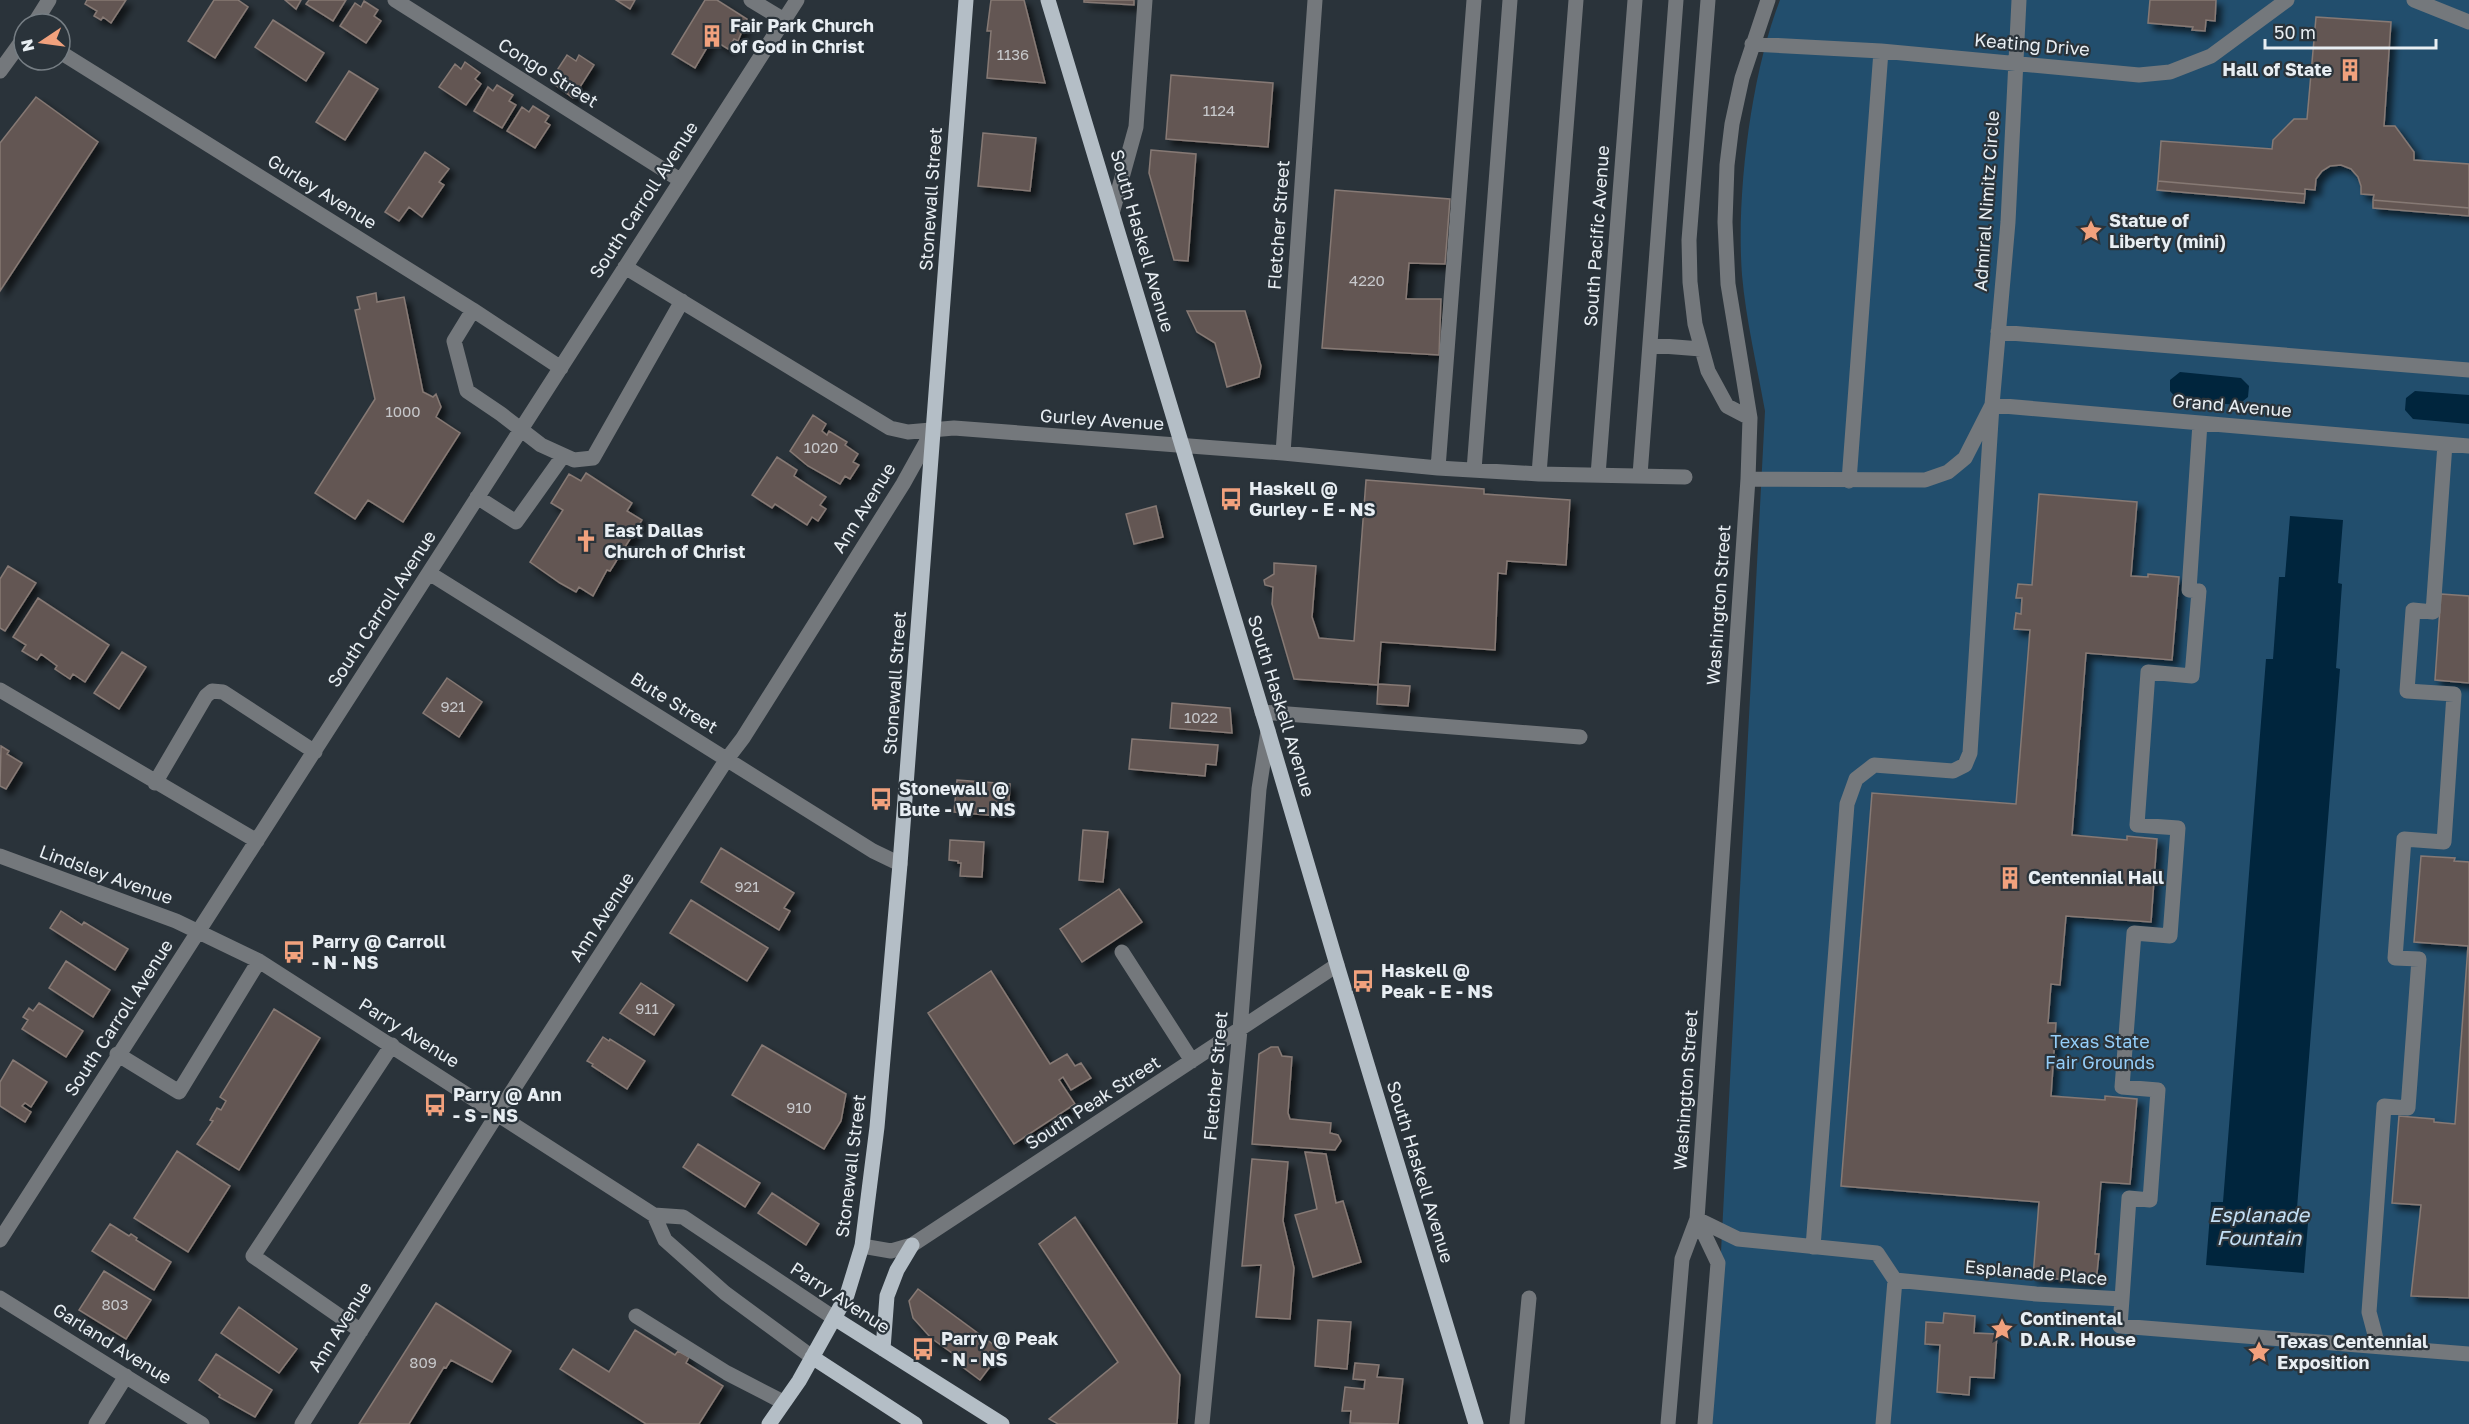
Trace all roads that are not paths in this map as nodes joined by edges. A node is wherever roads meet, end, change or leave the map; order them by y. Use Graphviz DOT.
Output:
graph roads {
  1 [pos="395,0"];
  2 [pos="751,0"];
  3 [pos="797,0"];
  4 [pos="966,0"];
  5 [pos="1048,0"];
  6 [pos="1145,0"];
  7 [pos="1315,0"];
  8 [pos="1474,0"];
  9 [pos="1510,0"];
  10 [pos="1576,0"];
  11 [pos="1635,0"];
  12 [pos="1676,0"];
  13 [pos="1708,0"];
  14 [pos="1768,0"];
  15 [pos="2019,0"];
  16 [pos="2288,0"];
  17 [pos="2414,0"];
  18 [pos="784,20"];
  19 [pos="2469,22"];
  20 [pos="1752,44"];
  21 [pos="1881,51"];
  22 [pos="12,52"];
  23 [pos="72,59"];
  24 [pos="2015,62"];
  25 [pos="2,64"];
  26 [pos="680,180"];
  27 [pos="1113,210"];
  28 [pos="625,267"];
  29 [pos="682,301"];
  30 [pos="473,310"];
  31 [pos="1998,332"];
  32 [pos="1650,345"];
  33 [pos="1701,349"];
  34 [pos="561,368"];
  35 [pos="2469,370"];
  36 [pos="1992,405"];
  37 [pos="1750,418"];
  38 [pos="2200,423"];
  39 [pos="522,430"];
  40 [pos="933,430"];
  41 [pos="2445,444"];
  42 [pos="1181,446"];
  43 [pos="2469,446"];
  44 [pos="1283,453"];
  45 [pos="563,456"];
  46 [pos="1438,468"];
  47 [pos="1474,470"];
  48 [pos="1539,474"];
  49 [pos="1598,475"];
  50 [pos="1640,475"];
  51 [pos="1684,477"];
  52 [pos="1748,479"];
  53 [pos="1849,481"];
  54 [pos="477,497"];
  55 [pos="429,573"];
  56 [pos="0,690"];
  57 [pos="1263,712"];
  58 [pos="1268,731"];
  59 [pos="1580,737"];
  60 [pos="315,752"];
  61 [pos="727,759"];
  62 [pos="155,783"];
  63 [pos="257,841"];
  64 [pos="0,856"];
  65 [pos="900,864"];
  66 [pos="199,931"];
  67 [pos="1122,952"];
  68 [pos="259,961"];
  69 [pos="1336,965"];
  70 [pos="1240,1030"];
  71 [pos="392,1045"];
  72 [pos="117,1054"];
  73 [pos="1192,1061"];
  74 [pos="498,1113"];
  75 [pos="654,1215"];
  76 [pos="1697,1219"];
  77 [pos="0,1240"];
  78 [pos="912,1245"];
  79 [pos="862,1246"];
  80 [pos="1813,1247"];
  81 [pos="1896,1280"];
  82 [pos="0,1298"];
  83 [pos="1529,1298"];
  84 [pos="2122,1299"];
  85 [pos="636,1317"];
  86 [pos="834,1318"];
  87 [pos="361,1331"];
  88 [pos="2378,1346"];
  89 [pos="883,1349"];
  90 [pos="2469,1354"];
  91 [pos="812,1357"];
  92 [pos="126,1376"];
  93 [pos="783,1402"];
  94 [pos="96,1424"];
  95 [pos="202,1424"];
  96 [pos="302,1424"];
  97 [pos="769,1424"];
  98 [pos="915,1424"];
  99 [pos="1002,1424"];
  100 [pos="1202,1424"];
  101 [pos="1476,1424"];
  102 [pos="1517,1424"];
  103 [pos="1668,1424"];
  104 [pos="1705,1424"];
  105 [pos="1883,1424"];
  1 -- 26 [label="street, Congo Street"];
  2 -- 18 [label="street"];
  3 -- 18 [label="street, South Carroll Avenue"];
  4 -- 40 [label="main road, Stonewall Street"];
  5 -- 27 [label="main road, South Haskell Avenue"];
  6 -- 27 [label="street"];
  7 -- 44 [label="street, Fletcher Street"];
  8 -- 46 [label="street"];
  9 -- 47 [label="street"];
  10 -- 48 [label="street"];
  11 -- 49 [label="street, South Pacific Avenue"];
  12 -- 32 [label="street"];
  13 -- 33 [label="street"];
  14 -- 20 [label="street, Washington Street"];
  15 -- 24 [label="street, Admiral Nimitz Circle"];
  16 -- 24 [label="street, Keating Drive"];
  17 -- 19 [label="street"];
  18 -- 26 [label="street, South Carroll Avenue"];
  20 -- 21 [label="street, Keating Drive"];
  20 -- 37 [label="street, Washington Street"];
  21 -- 24 [label="street, Keating Drive"];
  21 -- 53 [label="street"];
  22 -- 25 [label="street"];
  23 -- 30 [label="street, Gurley Avenue"];
  24 -- 31 [label="street, Admiral Nimitz Circle"];
  26 -- 28 [label="street, South Carroll Avenue"];
  27 -- 42 [label="main road, South Haskell Avenue"];
  28 -- 29 [label="street, Gurley Avenue"];
  28 -- 34 [label="street, South Carroll Avenue"];
  29 -- 40 [label="street, Gurley Avenue"];
  29 -- 45 [label="street"];
  30 -- 34 [label="street, Gurley Avenue"];
  30 -- 39 [label="street"];
  31 -- 35 [label="street"];
  31 -- 36 [label="street, Admiral Nimitz Circle"];
  32 -- 33 [label="street"];
  32 -- 50 [label="street"];
  33 -- 37 [label="street"];
  34 -- 39 [label="street, South Carroll Avenue"];
  36 -- 38 [label="street, Grand Avenue"];
  36 -- 53 [label="street, Admiral Nimitz Circle"];
  36 -- 80 [label="street, Admiral Nimitz Circle"];
  37 -- 52 [label="street, Washington Street"];
  38 -- 41 [label="street, Grand Avenue"];
  38 -- 84 [label="street"];
  39 -- 45 [label="street"];
  39 -- 54 [label="street, South Carroll Avenue"];
  40 -- 42 [label="street, Gurley Avenue"];
  40 -- 61 [label="street, Ann Avenue"];
  40 -- 65 [label="main road, Stonewall Street"];
  41 -- 43 [label="street, Grand Avenue"];
  41 -- 88 [label="street"];
  42 -- 44 [label="street, Gurley Avenue"];
  42 -- 57 [label="main road, South Haskell Avenue"];
  44 -- 46 [label="street, Gurley Avenue"];
  45 -- 54 [label="street"];
  46 -- 47 [label="street, Gurley Avenue"];
  47 -- 48 [label="street, Gurley Avenue"];
  48 -- 49 [label="street, Gurley Avenue"];
  49 -- 50 [label="street, Gurley Avenue"];
  50 -- 51 [label="street, Gurley Avenue"];
  52 -- 53 [label="street, Admiral Nimitz Circle"];
  52 -- 76 [label="street, Washington Street"];
  54 -- 55 [label="street, South Carroll Avenue"];
  55 -- 60 [label="street, South Carroll Avenue"];
  55 -- 61 [label="street, Bute Street"];
  56 -- 62 [label="street"];
  57 -- 58 [label="main road, South Haskell Avenue"];
  57 -- 59 [label="street"];
  58 -- 69 [label="main road, South Haskell Avenue"];
  58 -- 70 [label="street, Fletcher Street"];
  60 -- 62 [label="street"];
  60 -- 63 [label="street, South Carroll Avenue"];
  61 -- 65 [label="street, Bute Street"];
  61 -- 74 [label="street, Ann Avenue"];
  62 -- 63 [label="street"];
  63 -- 66 [label="street, South Carroll Avenue"];
  64 -- 66 [label="street, Lindsley Avenue"];
  65 -- 79 [label="main road, Stonewall Street"];
  66 -- 68 [label="street, Parry Avenue"];
  66 -- 72 [label="street, South Carroll Avenue"];
  67 -- 73 [label="street"];
  68 -- 71 [label="street, Parry Avenue"];
  68 -- 72 [label="street"];
  69 -- 70 [label="street, South Peak Street"];
  69 -- 101 [label="main road, South Haskell Avenue"];
  70 -- 73 [label="street, South Peak Street"];
  70 -- 100 [label="street, Fletcher Street"];
  71 -- 74 [label="street, Parry Avenue"];
  71 -- 87 [label="street"];
  72 -- 77 [label="street, South Carroll Avenue"];
  73 -- 78 [label="street, South Peak Street"];
  74 -- 75 [label="street, Parry Avenue"];
  74 -- 87 [label="street, Ann Avenue"];
  75 -- 86 [label="street, Parry Avenue"];
  75 -- 91 [label="street"];
  76 -- 80 [label="street"];
  76 -- 103 [label="street, Washington Street"];
  76 -- 104 [label="street, Washington Street"];
  78 -- 79 [label="street, South Peak Street"];
  78 -- 89 [label="main road"];
  79 -- 86 [label="main road, Stonewall Street"];
  80 -- 81 [label="street"];
  81 -- 84 [label="street, Esplanade Place"];
  81 -- 105 [label="street"];
  82 -- 92 [label="street, Garland Avenue"];
  83 -- 102 [label="street"];
  84 -- 88 [label="street, Esplanade Place"];
  85 -- 93 [label="street"];
  86 -- 89 [label="main road, Parry Avenue"];
  86 -- 91 [label="main road, Stonewall Street"];
  87 -- 96 [label="street, Ann Avenue"];
  88 -- 90 [label="street, Esplanade Place"];
  89 -- 99 [label="main road, Parry Avenue"];
  91 -- 93 [label="main road"];
  91 -- 98 [label="main road"];
  92 -- 94 [label="street"];
  92 -- 95 [label="street, Garland Avenue"];
  93 -- 97 [label="main road"];
}
